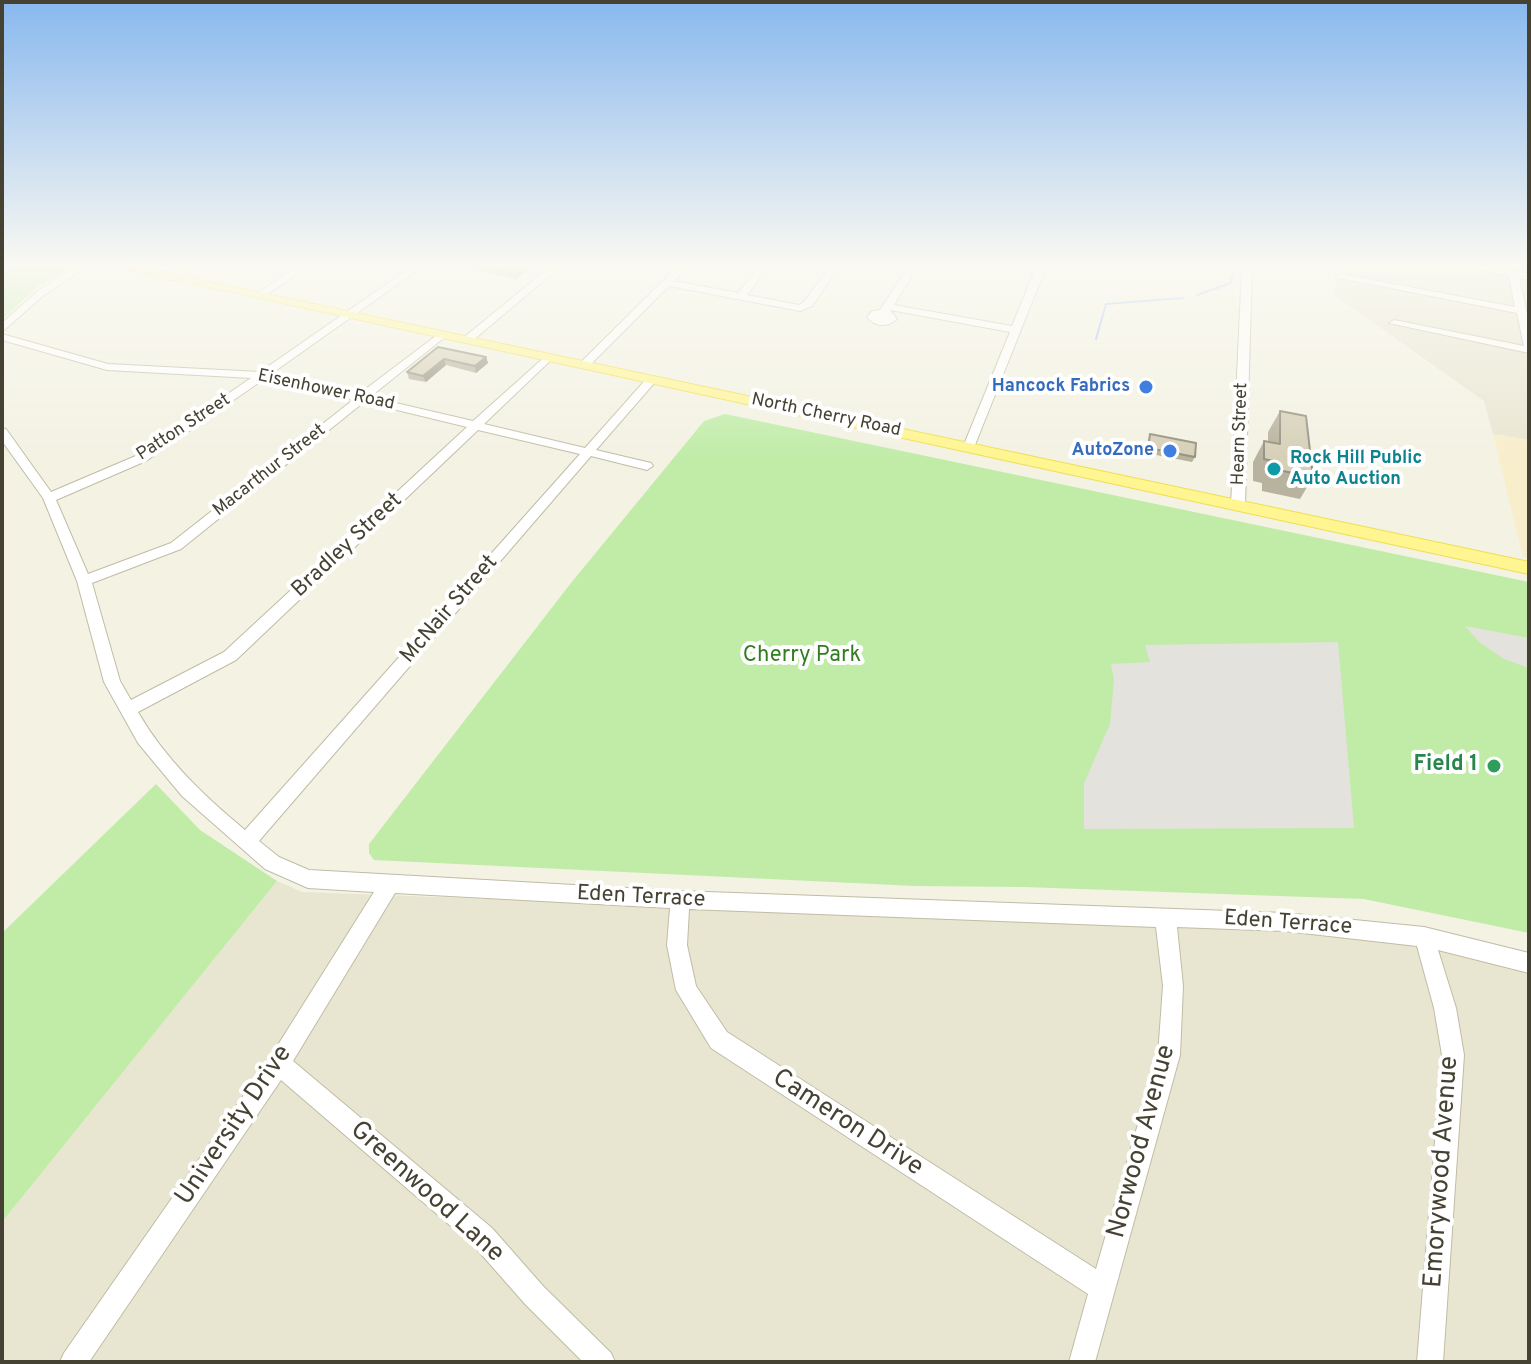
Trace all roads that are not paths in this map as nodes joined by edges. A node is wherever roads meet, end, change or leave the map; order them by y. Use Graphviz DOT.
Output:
graph roads {
  1 [pos="1017,330"];
  2 [pos="327,331"];
  3 [pos="421,331"];
  4 [pos="478,331"];
  5 [pos="619,331"];
  6 [pos="1245,331"];
  7 [pos="1435,331"];
  8 [pos="441,335"];
  9 [pos="2,337"];
  10 [pos="467,340"];
  11 [pos="1529,348"];
  12 [pos="548,357"];
  13 [pos="584,365"];
  14 [pos="263,375"];
  15 [pos="652,379"];
  16 [pos="362,398"];
  17 [pos="477,425"];
  18 [pos="2,432"];
  19 [pos="969,447"];
  20 [pos="589,452"];
  21 [pos="647,466"];
  22 [pos="49,498"];
  23 [pos="1238,505"];
  24 [pos="1529,568"];
  25 [pos="84,581"];
  26 [pos="129,709"];
  27 [pos="247,841"];
  28 [pos="389,885"];
  29 [pos="680,900"];
  30 [pos="1165,918"];
  31 [pos="1424,937"];
  32 [pos="1529,963"];
  33 [pos="279,1064"];
  34 [pos="1103,1289"];
  35 [pos="73,1362"];
  36 [pos="602,1362"];
  37 [pos="1082,1362"];
  38 [pos="1430,1362"];
  1 -- 19 [label="street"];
  2 -- 14 [label="street, Patton Street"];
  3 -- 8 [label="main road, North Cherry Road"];
  4 -- 10 [label="street"];
  5 -- 13 [label="street"];
  6 -- 23 [label="street, Hearn Street"];
  7 -- 11 [label="street"];
  8 -- 10 [label="main road, North Cherry Road"];
  8 -- 16 [label="street, Macarthur Street"];
  9 -- 14 [label="street, Eisenhower Road"];
  10 -- 12 [label="main road, North Cherry Road"];
  12 -- 13 [label="main road, North Cherry Road"];
  12 -- 17 [label="street, Bradley Street"];
  13 -- 15 [label="main road, North Cherry Road"];
  14 -- 16 [label="street, Eisenhower Road"];
  14 -- 22 [label="street, Patton Street"];
  15 -- 19 [label="main road, North Cherry Road"];
  15 -- 20 [label="street, McNair Street"];
  16 -- 17 [label="street, Eisenhower Road"];
  16 -- 25 [label="street, Macarthur Street"];
  17 -- 20 [label="street, Eisenhower Road"];
  17 -- 26 [label="street, Bradley Street"];
  18 -- 22 [label="street, Eden Terrace"];
  19 -- 23 [label="main road, North Cherry Road"];
  20 -- 21 [label="street, Eisenhower Road"];
  20 -- 27 [label="street, McNair Street"];
  22 -- 25 [label="street, Eden Terrace"];
  23 -- 24 [label="main road, North Cherry Road"];
  25 -- 26 [label="street, Eden Terrace"];
  26 -- 27 [label="street, Eden Terrace"];
  27 -- 28 [label="street, Eden Terrace"];
  28 -- 29 [label="street, Eden Terrace"];
  28 -- 33 [label="street, University Drive"];
  29 -- 30 [label="street, Eden Terrace"];
  29 -- 34 [label="street, Cameron Drive"];
  30 -- 31 [label="street, Eden Terrace"];
  30 -- 34 [label="street, Norwood Avenue"];
  31 -- 32 [label="street, Eden Terrace"];
  31 -- 38 [label="street, Emorywood Avenue"];
  33 -- 35 [label="street, University Drive"];
  33 -- 36 [label="street, Greenwood Lane"];
  34 -- 37 [label="street, Norwood Avenue"];
}
